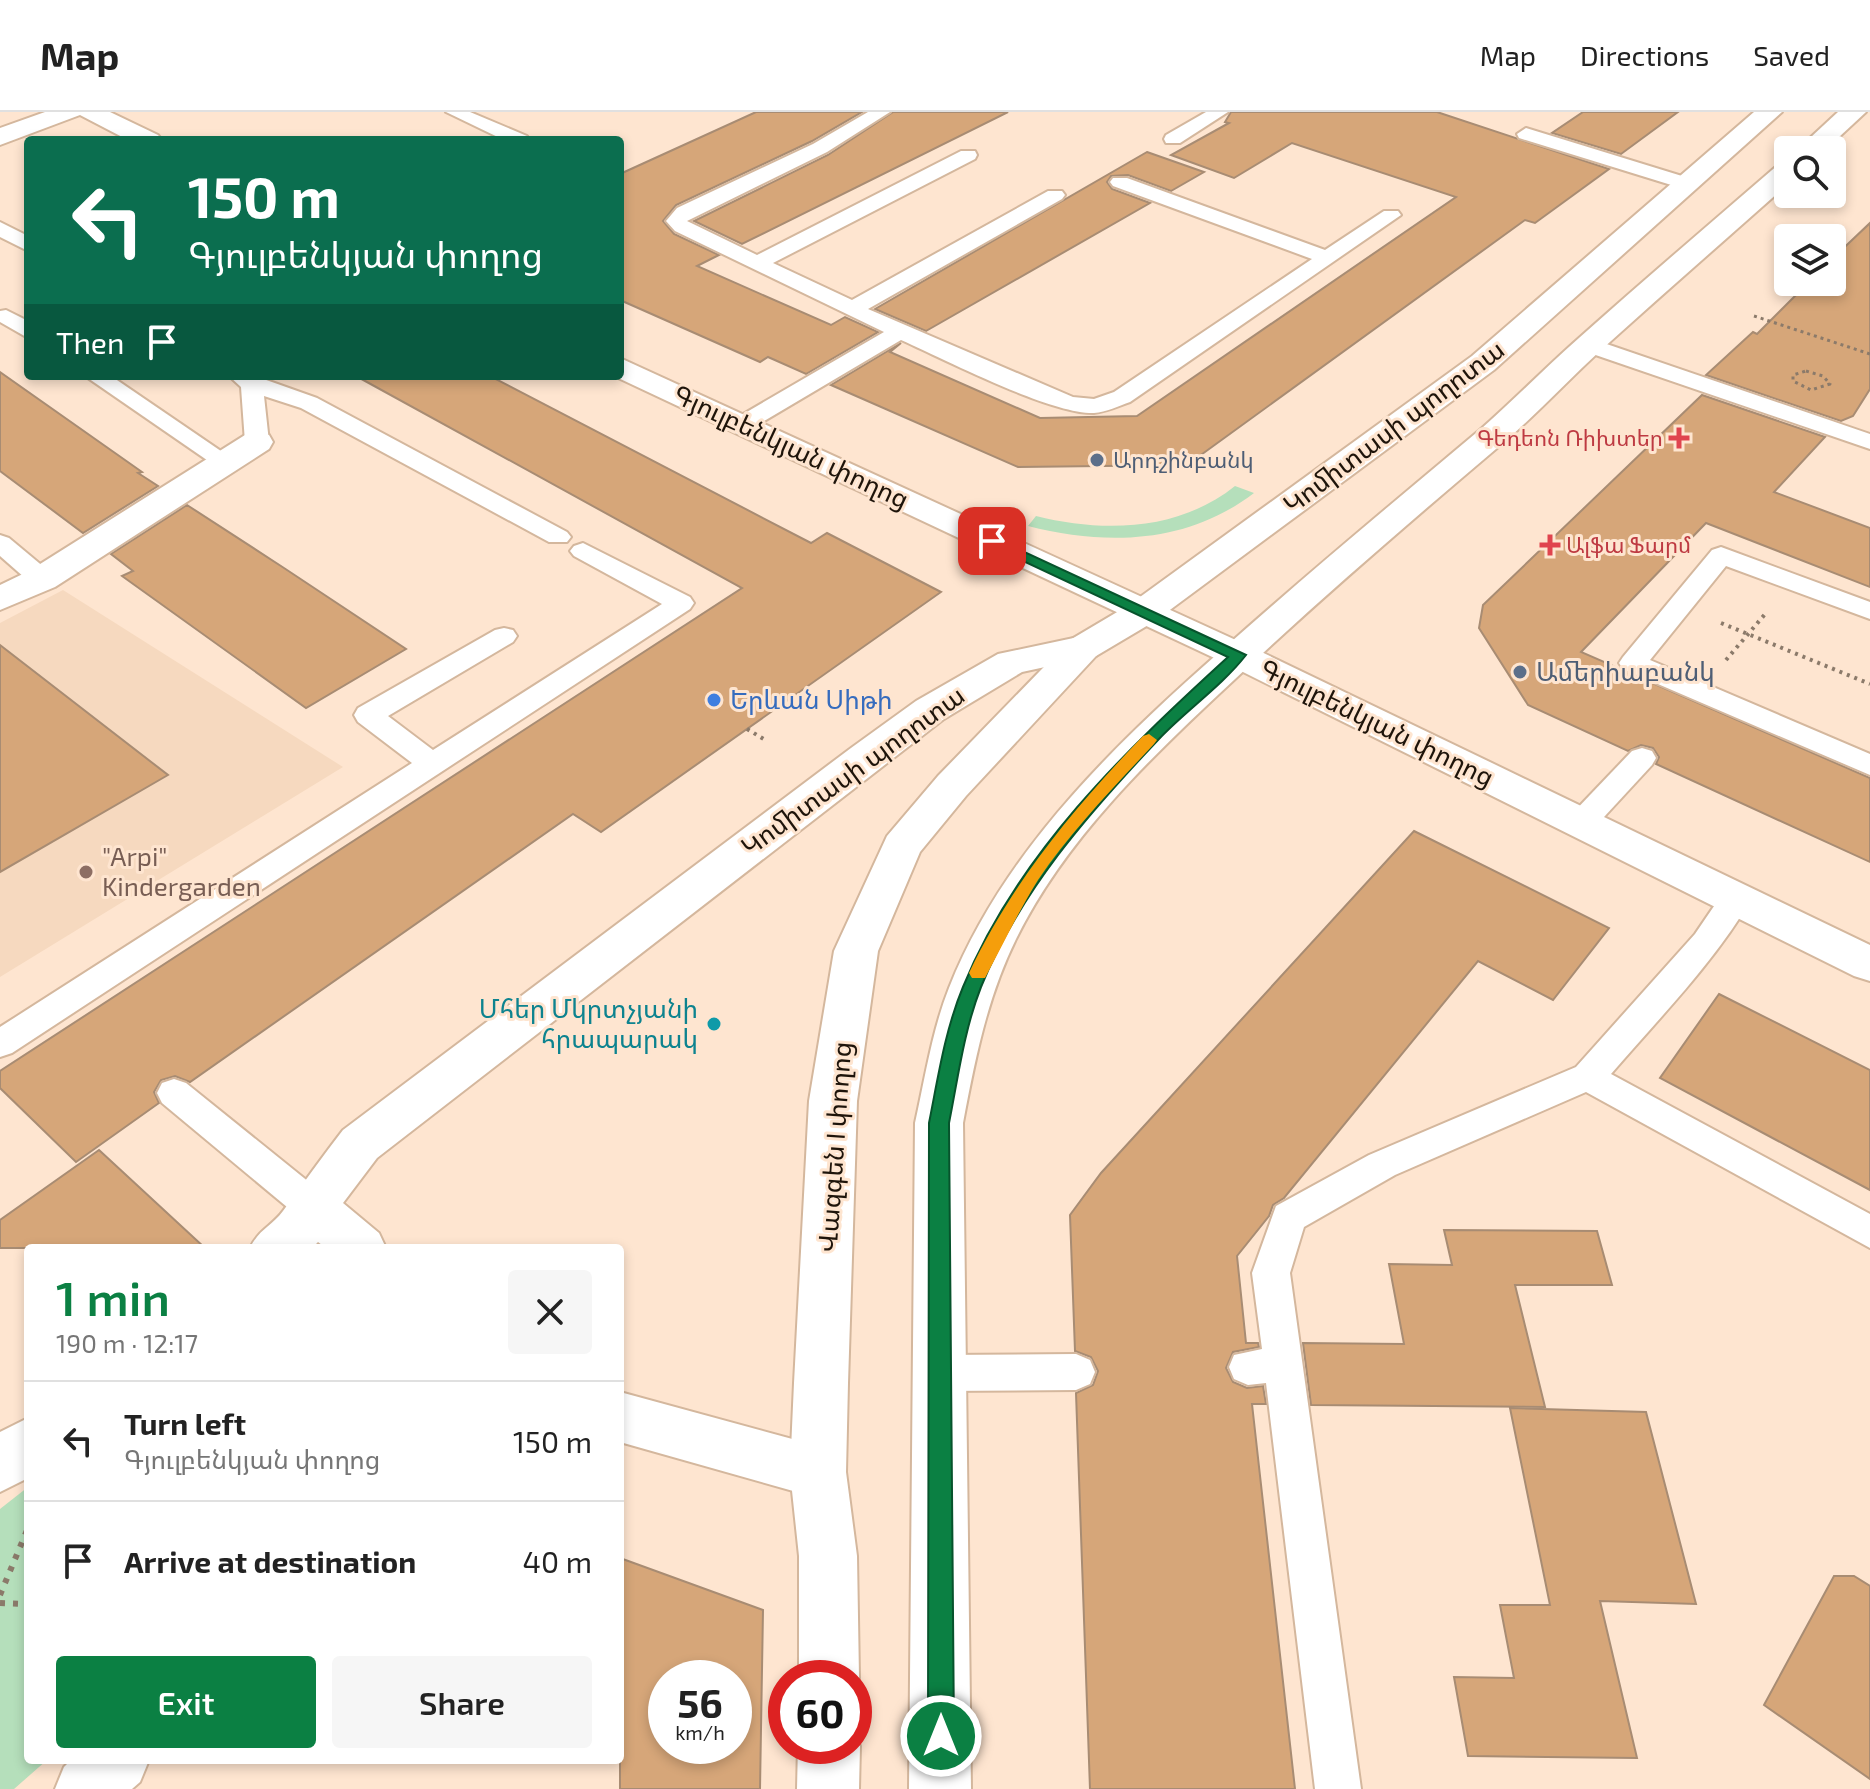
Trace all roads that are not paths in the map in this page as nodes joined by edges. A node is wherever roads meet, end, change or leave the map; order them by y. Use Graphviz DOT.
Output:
graph roads {
  1 [pos="69,112"];
  2 [pos="90,112"];
  3 [pos="455,112"];
  4 [pos="881,112"];
  5 [pos="1219,112"];
  6 [pos="1769,112"];
  7 [pos="1853,112"];
  8 [pos="1526,134"];
  9 [pos="141,136"];
  10 [pos="511,136"];
  11 [pos="1826,136"];
  12 [pos="0,137"];
  13 [pos="1173,139"];
  14 [pos="968,155"];
  15 [pos="1120,182"];
  16 [pos="1774,182"];
  17 [pos="1688,184"];
  18 [pos="1055,195"];
  19 [pos="1391,215"];
  20 [pos="0,228"];
  21 [pos="24,243"];
  22 [pos="1327,258"];
  23 [pos="757,263"];
  24 [pos="852,309"];
  25 [pos="6,316"];
  26 [pos="24,328"];
  27 [pos="900,332"];
  28 [pos="1589,345"];
  29 [pos="624,369"];
  30 [pos="102,380"];
  31 [pos="246,380"];
  32 [pos="741,425"];
  33 [pos="257,442"];
  34 [pos="1870,442"];
  35 [pos="225,462"];
  36 [pos="0,543"];
  37 [pos="42,579"];
  38 [pos="0,599"];
  39 [pos="1870,611"];
  40 [pos="1142,613"];
  41 [pos="504,636"];
  42 [pos="1083,648"];
  43 [pos="1238,655"];
  44 [pos="1642,758"];
  45 [pos="434,765"];
  46 [pos="1870,765"];
  47 [pos="1581,823"];
  48 [pos="1736,898"];
  49 [pos="1870,964"];
  50 [pos="0,1044"];
  51 [pos="1588,1077"];
  52 [pos="174,1093"];
  53 [pos="312,1206"];
  54 [pos="1870,1232"];
  55 [pos="280,1244"];
  56 [pos="356,1244"];
  57 [pos="1076,1372"];
  58 [pos="940,1373"];
  59 [pos="624,1418"];
  60 [pos="24,1447"];
  61 [pos="0,1466"];
  62 [pos="818,1472"];
  63 [pos="829,1660"];
  64 [pos="114,1764"];
  65 [pos="829,1764"];
  66 [pos="86,1789"];
  67 [pos="828,1789"];
  68 [pos="940,1789"];
  69 [pos="1338,1789"];
  1 -- 12 [label="main road"];
  2 -- 9 [label="main road"];
  3 -- 10 [label="lane"];
  4 -- 23 [label="lane"];
  5 -- 13 [label="lane"];
  6 -- 17 [label="main road, Կոմիտասի պողոտա"];
  7 -- 11 [label="main road"];
  8 -- 17 [label="lane"];
  14 -- 23 [label="lane"];
  15 -- 22 [label="lane"];
  16 -- 28 [label="main road"];
  17 -- 40 [label="main road, Կոմիտասի պողոտա"];
  18 -- 24 [label="lane"];
  19 -- 22 [label="lane"];
  20 -- 21 [label="lane"];
  22 -- 27 [label="lane"];
  23 -- 24 [label="lane"];
  24 -- 27 [label="lane"];
  25 -- 26 [label="lane"];
  27 -- 32 [label="lane"];
  28 -- 34 [label="lane"];
  28 -- 43 [label="main road"];
  29 -- 32 [label="main road, Գյուլբենկյան փողոց"];
  30 -- 35 [label="lane"];
  31 -- 33 [label="lane"];
  31 -- 45 [label="lane"];
  32 -- 40 [label="main road, Գյուլբենկյան փողոց"];
  33 -- 35 [label="main road"];
  35 -- 37 [label="main road"];
  36 -- 37 [label="lane"];
  37 -- 38 [label="main road"];
  39 -- 46 [label="lane"];
  40 -- 42 [label="main road, Կոմիտասի պողոտա"];
  40 -- 43 [label="main road, Գյուլբենկյան փողոց"];
  41 -- 45 [label="lane"];
  42 -- 53 [label="main road, Կոմիտասի պողոտա"];
  42 -- 62 [label="main road, Վազգեն I փողոց"];
  43 -- 47 [label="main road, Գյուլբենկյան փողոց"];
  43 -- 58 [label="main road"];
  44 -- 47 [label="lane"];
  45 -- 50 [label="lane"];
  47 -- 48 [label="main road, Գյուլբենկյան փողոց"];
  48 -- 49 [label="main road, Գյուլբենկյան փողոց"];
  48 -- 51 [label="lane"];
  51 -- 54 [label="lane"];
  51 -- 69 [label="lane"];
  52 -- 53 [label="lane"];
  53 -- 55 [label="main road, Կոմիտասի պողոտա"];
  53 -- 56 [label="main road"];
  57 -- 58 [label="lane"];
  58 -- 68 [label="main road"];
  59 -- 62 [label="main road"];
  60 -- 61 [label="main road"];
  62 -- 63 [label="main road, Վազգեն I փողոց"];
  64 -- 66 [label="main road"];
  65 -- 67 [label="main road"];
}
